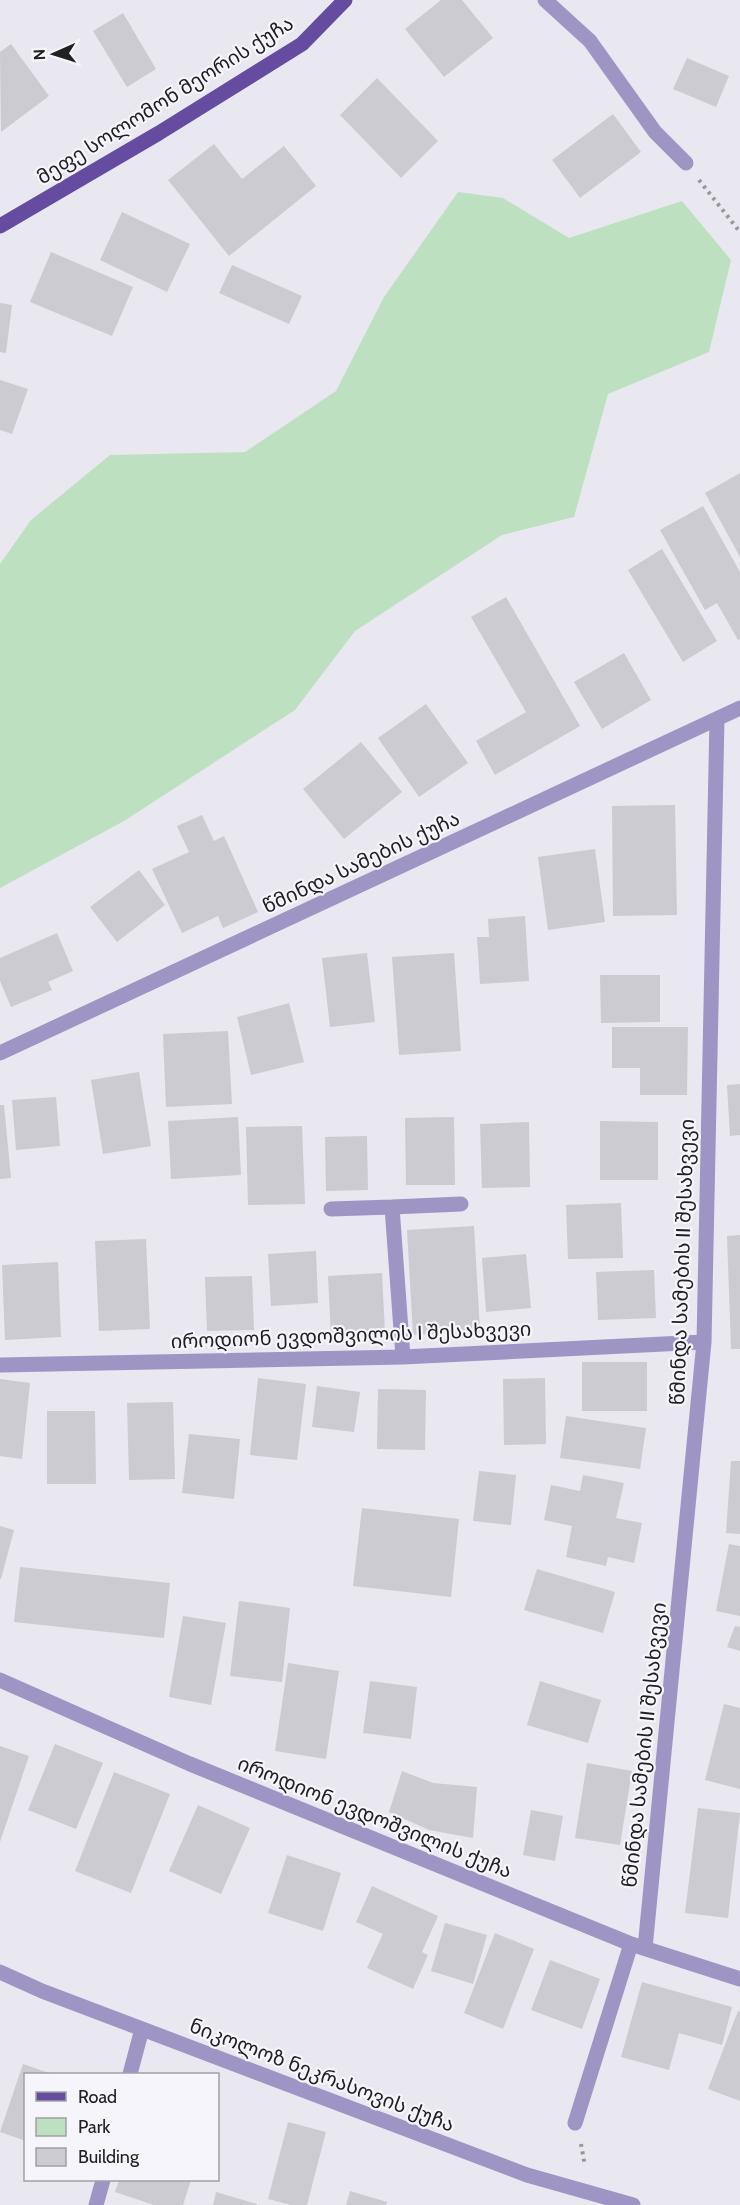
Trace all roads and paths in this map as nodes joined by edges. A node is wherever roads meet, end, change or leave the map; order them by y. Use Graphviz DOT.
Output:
graph roads {
  1 [pos="345,0"];
  2 [pos="545,0"];
  3 [pos="686,163"];
  4 [pos="0,226"];
  5 [pos="740,232"];
  6 [pos="740,708"];
  7 [pos="717,719"];
  8 [pos="0,1053"];
  9 [pos="461,1204"];
  10 [pos="392,1207"];
  11 [pos="331,1209"];
  12 [pos="704,1342"];
  13 [pos="403,1357"];
  14 [pos="0,1365"];
  15 [pos="0,1680"];
  16 [pos="638,1946"];
  17 [pos="0,1972"];
  18 [pos="740,1979"];
  19 [pos="142,2029"];
  20 [pos="130,2073"];
  21 [pos="575,2123"];
  22 [pos="103,2181"];
  23 [pos="584,2198"];
  24 [pos="96,2205"];
  25 [pos="633,2205"];
  1 -- 4 [label="main road, მეფე სოლომონ მეორის ქუჩა"];
  2 -- 3 [label="street"];
  3 -- 5 [label="path"];
  6 -- 7 [label="street, წმინდა სამების ქუჩა"];
  7 -- 8 [label="street, წმინდა სამების ქუჩა"];
  7 -- 12 [label="street, წმინდა სამების II შესახვევი"];
  9 -- 10 [label="street"];
  10 -- 11 [label="street"];
  10 -- 13 [label="street"];
  12 -- 13 [label="street, იროდიონ ევდოშვილის I შესახვევი"];
  12 -- 16 [label="street, წმინდა სამების II შესახვევი"];
  13 -- 14 [label="street, იროდიონ ევდოშვილის I შესახვევი"];
  15 -- 16 [label="street, იროდიონ ევდოშვილის ქუჩა"];
  16 -- 18 [label="street, იროდიონ ევდოშვილის ქუჩა"];
  16 -- 21 [label="street, წმინდა სამების II შესახვევი"];
  17 -- 19 [label="street, ნიკოლოზ ნეკრასოვის ქუჩა"];
  19 -- 20 [label="street"];
  19 -- 23 [label="street, ნიკოლოზ ნეკრასოვის ქუჩა"];
  21 -- 23 [label="path"];
  22 -- 24 [label="street"];
  23 -- 25 [label="street, ნიკოლოზ ნეკრასოვის ქუჩა"];
}
